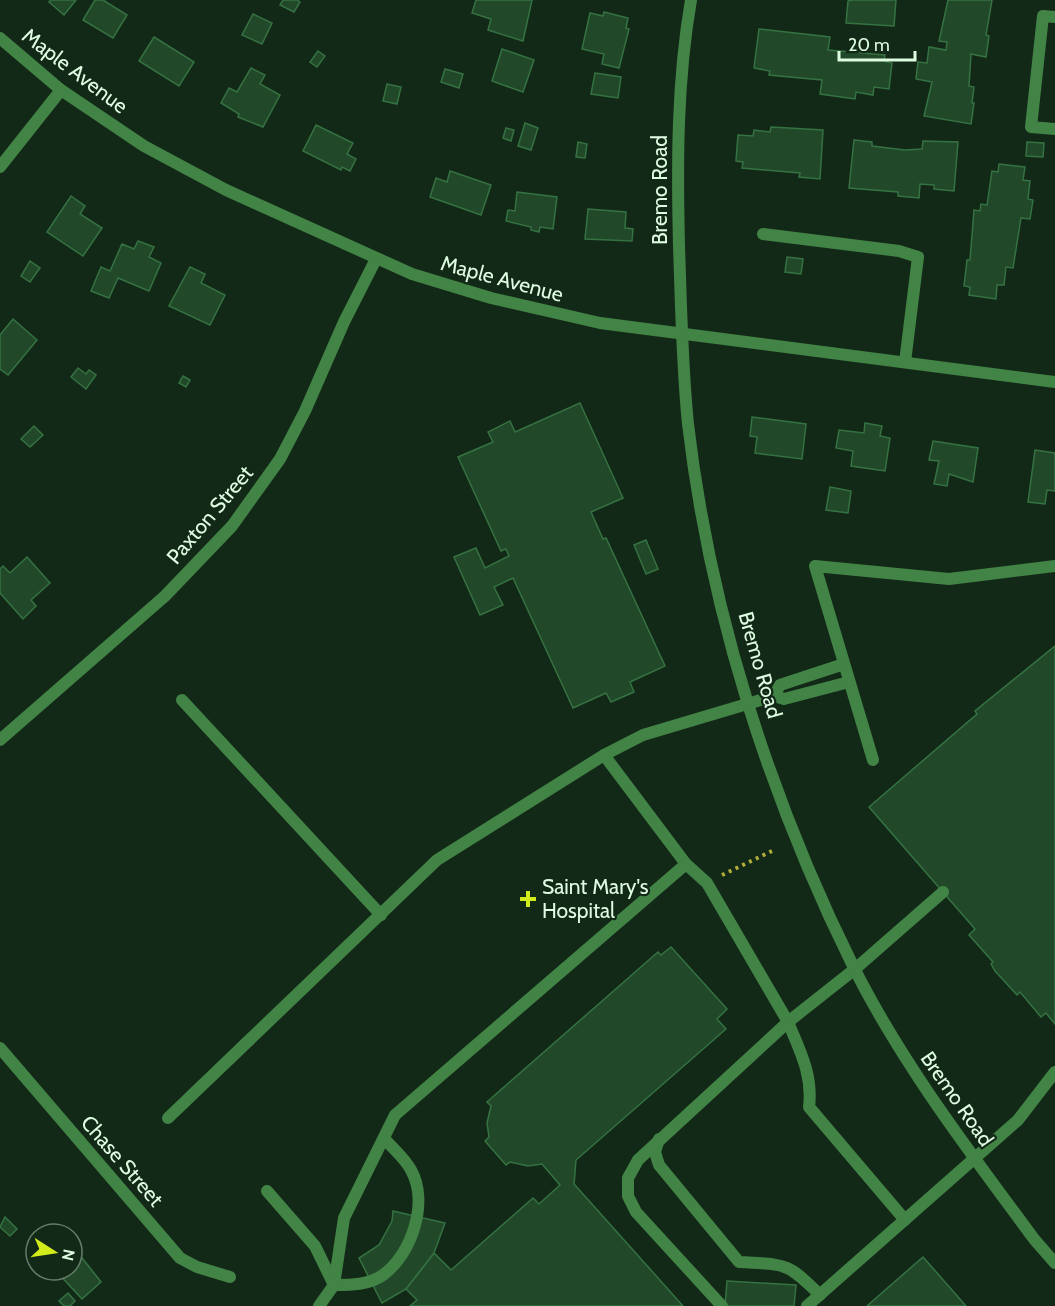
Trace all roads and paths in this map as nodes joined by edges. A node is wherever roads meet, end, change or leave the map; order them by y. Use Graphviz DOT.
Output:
graph roads {
  1 [pos="691,0"];
  2 [pos="1055,17"];
  3 [pos="0,38"];
  4 [pos="61,90"];
  5 [pos="1055,129"];
  6 [pos="0,167"];
  7 [pos="763,234"];
  8 [pos="376,259"];
  9 [pos="682,334"];
  10 [pos="905,363"];
  11 [pos="1055,382"];
  12 [pos="1055,566"];
  13 [pos="844,664"];
  14 [pos="849,682"];
  15 [pos="774,696"];
  16 [pos="182,700"];
  17 [pos="749,703"];
  18 [pos="0,740"];
  19 [pos="604,755"];
  20 [pos="873,760"];
  21 [pos="772,851"];
  22 [pos="686,864"];
  23 [pos="722,875"];
  24 [pos="942,892"];
  25 [pos="381,915"];
  26 [pos="855,969"];
  27 [pos="788,1022"];
  28 [pos="0,1048"];
  29 [pos="1055,1072"];
  30 [pos="168,1118"];
  31 [pos="384,1138"];
  32 [pos="660,1138"];
  33 [pos="975,1159"];
  34 [pos="267,1191"];
  35 [pos="905,1220"];
  36 [pos="1055,1263"];
  37 [pos="230,1277"];
  38 [pos="334,1286"];
  39 [pos="820,1295"];
  40 [pos="319,1306"];
  41 [pos="722,1306"];
  42 [pos="807,1306"];
  1 -- 9 [label="street, Bremo Road"];
  2 -- 5 [label="street"];
  3 -- 4 [label="street, Maple Avenue"];
  4 -- 6 [label="street"];
  4 -- 8 [label="street, Maple Avenue"];
  7 -- 10 [label="street"];
  8 -- 9 [label="street, Maple Avenue"];
  8 -- 18 [label="street, Paxton Street"];
  9 -- 10 [label="street, Maple Avenue"];
  9 -- 17 [label="street, Bremo Road"];
  10 -- 11 [label="street, Maple Avenue"];
  12 -- 13 [label="street"];
  13 -- 14 [label="street"];
  13 -- 15 [label="street"];
  14 -- 15 [label="street"];
  14 -- 20 [label="street"];
  15 -- 17 [label="street"];
  16 -- 25 [label="street"];
  17 -- 19 [label="street"];
  17 -- 26 [label="street, Bremo Road"];
  19 -- 22 [label="street"];
  19 -- 25 [label="street"];
  21 -- 23 [label="path"];
  22 -- 27 [label="street"];
  22 -- 31 [label="street"];
  24 -- 26 [label="street"];
  25 -- 30 [label="street"];
  26 -- 27 [label="street"];
  26 -- 33 [label="street, Bremo Road"];
  27 -- 32 [label="street"];
  27 -- 35 [label="street"];
  28 -- 37 [label="street, Chase Street"];
  29 -- 33 [label="street"];
  31 -- 38 [label="street"];
  31 -- 38 [label="street"];
  32 -- 39 [label="street"];
  32 -- 41 [label="street"];
  33 -- 35 [label="street"];
  33 -- 36 [label="street, Bremo Road"];
  34 -- 38 [label="street"];
  35 -- 39 [label="street"];
  38 -- 40 [label="street"];
  39 -- 42 [label="street"];
}
